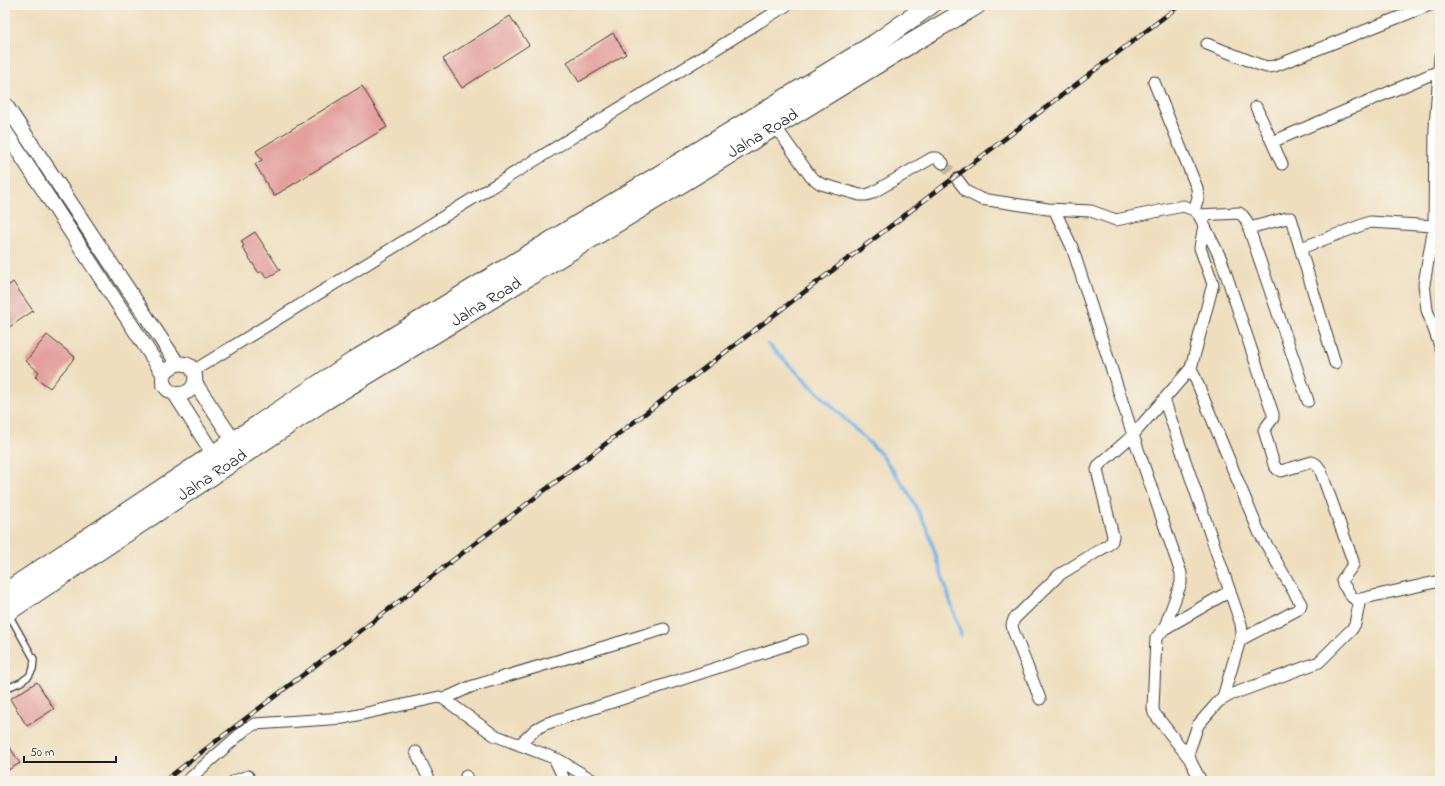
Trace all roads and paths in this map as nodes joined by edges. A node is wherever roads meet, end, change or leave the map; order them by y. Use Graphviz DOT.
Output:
graph roads {
  1 [pos="787,5"];
  2 [pos="930,5"];
  3 [pos="976,5"];
  4 [pos="1430,5"];
  5 [pos="1207,44"];
  6 [pos="1440,57"];
  7 [pos="1439,71"];
  8 [pos="1154,82"];
  9 [pos="5,104"];
  10 [pos="1256,107"];
  11 [pos="775,126"];
  12 [pos="5,131"];
  13 [pos="1272,142"];
  14 [pos="943,163"];
  15 [pos="1282,164"];
  16 [pos="957,180"];
  17 [pos="1437,191"];
  18 [pos="1054,209"];
  19 [pos="1199,216"];
  20 [pos="1434,226"];
  21 [pos="1249,228"];
  22 [pos="1300,248"];
  23 [pos="1440,346"];
  24 [pos="177,363"];
  25 [pos="1335,363"];
  26 [pos="1191,368"];
  27 [pos="164,375"];
  28 [pos="194,377"];
  29 [pos="175,394"];
  30 [pos="1164,399"];
  31 [pos="1308,401"];
  32 [pos="1133,436"];
  33 [pos="238,448"];
  34 [pos="218,461"];
  35 [pos="1440,582"];
  36 [pos="1230,591"];
  37 [pos="5,593"];
  38 [pos="1360,599"];
  39 [pos="6,612"];
  40 [pos="664,629"];
  41 [pos="1164,629"];
  42 [pos="802,640"];
  43 [pos="1240,640"];
  44 [pos="5,688"];
  45 [pos="1224,698"];
  46 [pos="444,699"];
  47 [pos="1040,699"];
  48 [pos="519,745"];
  49 [pos="416,752"];
  50 [pos="554,758"];
  51 [pos="1189,758"];
  52 [pos="248,776"];
  53 [pos="187,781"];
  54 [pos="234,781"];
  55 [pos="430,781"];
  56 [pos="565,781"];
  57 [pos="594,781"];
  58 [pos="1201,781"];
  1 -- 28 [label="street"];
  2 -- 33 [label="highway, Jalna Road"];
  3 -- 11 [label="highway, Jalna Road"];
  4 -- 5 [label="street"];
  6 -- 7 [label="street"];
  7 -- 13 [label="street"];
  7 -- 17 [label="street"];
  8 -- 19 [label="street"];
  9 -- 24 [label="street"];
  10 -- 13 [label="street"];
  11 -- 14 [label="street"];
  11 -- 33 [label="highway, Jalna Road"];
  12 -- 27 [label="street"];
  13 -- 15 [label="street"];
  16 -- 18 [label="street"];
  17 -- 20 [label="street"];
  18 -- 19 [label="street"];
  18 -- 32 [label="street"];
  19 -- 21 [label="street"];
  19 -- 26 [label="street"];
  19 -- 38 [label="street"];
  20 -- 22 [label="street"];
  20 -- 23 [label="street"];
  21 -- 22 [label="street"];
  21 -- 31 [label="street"];
  22 -- 25 [label="street"];
  24 -- 27 [label="street"];
  24 -- 28 [label="street"];
  26 -- 30 [label="street"];
  26 -- 43 [label="street"];
  27 -- 29 [label="street"];
  28 -- 29 [label="street"];
  28 -- 33 [label="street"];
  29 -- 34 [label="street"];
  30 -- 32 [label="street"];
  30 -- 36 [label="street"];
  32 -- 41 [label="street"];
  32 -- 47 [label="street"];
  33 -- 34 [label="highway, Jalna Road"];
  34 -- 37 [label="highway, Jalna Road"];
  34 -- 39 [label="highway, Jalna Road"];
  35 -- 38 [label="street"];
  36 -- 41 [label="street"];
  36 -- 43 [label="street"];
  38 -- 45 [label="street"];
  39 -- 44 [label="lane"];
  40 -- 46 [label="street"];
  41 -- 51 [label="street"];
  42 -- 48 [label="street"];
  43 -- 45 [label="street"];
  45 -- 51 [label="street"];
  46 -- 48 [label="street"];
  46 -- 53 [label="street"];
  48 -- 50 [label="street"];
  49 -- 55 [label="street"];
  50 -- 56 [label="street"];
  50 -- 57 [label="street"];
  51 -- 58 [label="street"];
  52 -- 54 [label="street"];
}
